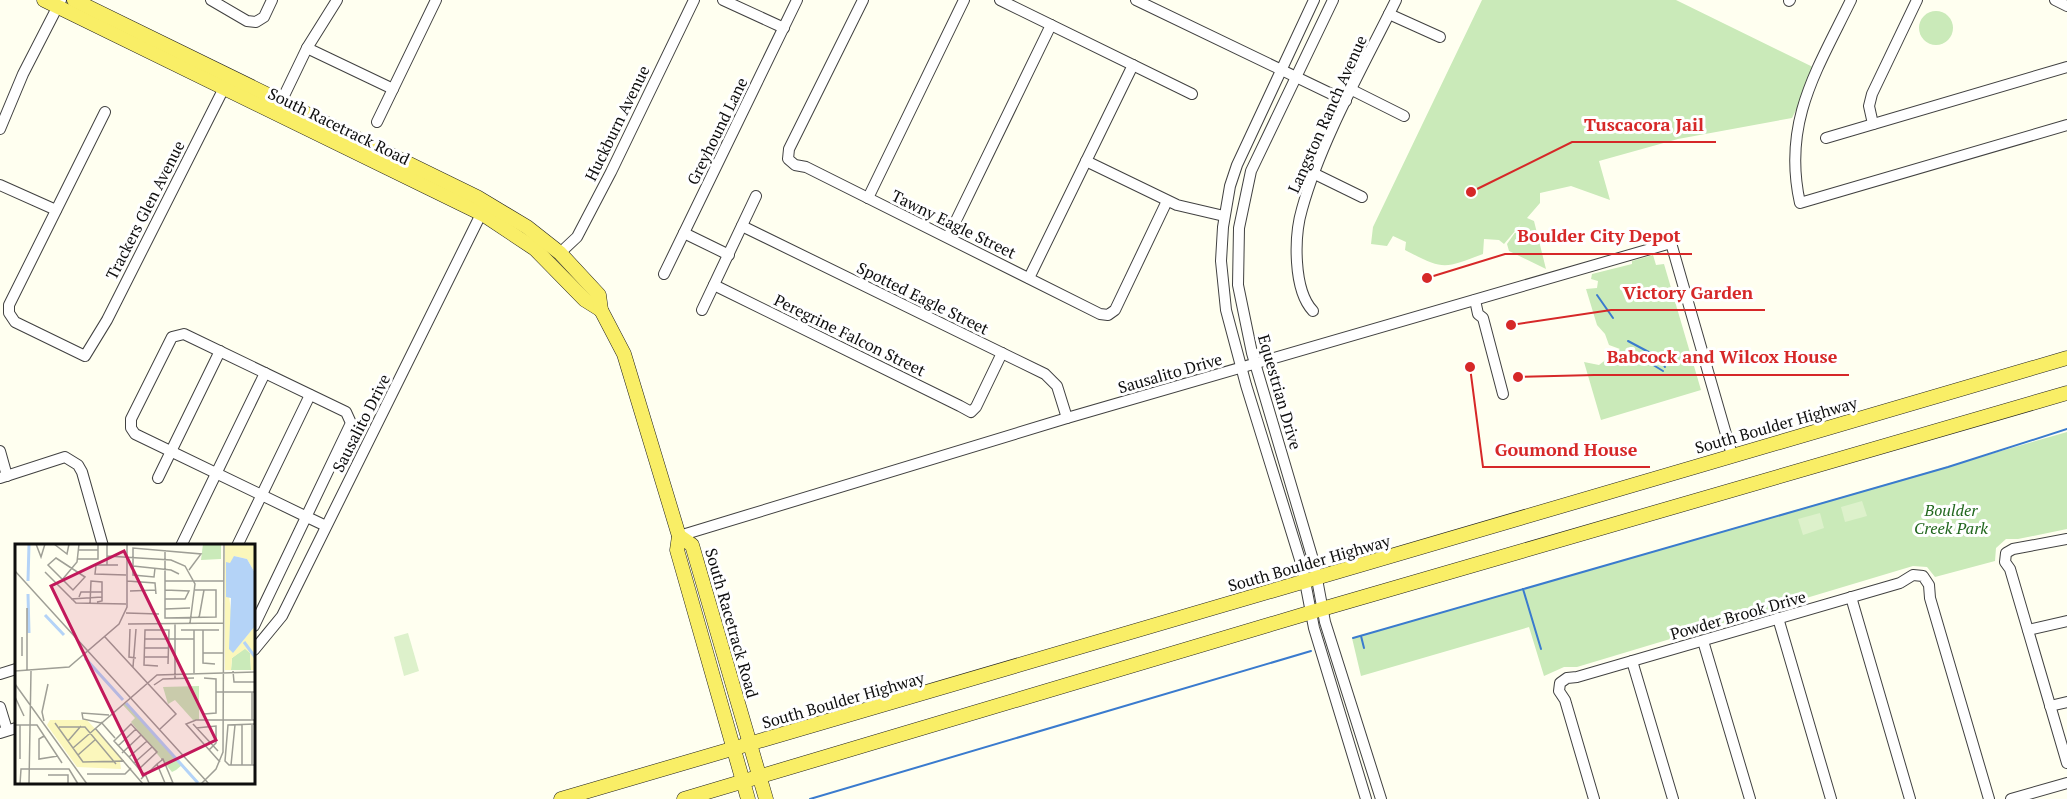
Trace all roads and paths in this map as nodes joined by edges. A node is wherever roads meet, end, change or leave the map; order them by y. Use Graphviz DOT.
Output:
graph roads {
  1 [pos="74,0"];
  2 [pos="211,0"];
  3 [pos="272,0"];
  4 [pos="337,0"];
  5 [pos="436,0"];
  6 [pos="694,0"];
  7 [pos="723,0"];
  8 [pos="797,0"];
  9 [pos="863,0"];
  10 [pos="964,0"];
  11 [pos="1000,0"];
  12 [pos="1136,0"];
  13 [pos="1314,0"];
  14 [pos="1333,0"];
  15 [pos="1396,0"];
  16 [pos="1851,0"];
  17 [pos="1917,0"];
  18 [pos="2055,0"];
  19 [pos="54,2"];
  20 [pos="2067,6"];
  21 [pos="1389,14"];
  22 [pos="1051,25"];
  23 [pos="783,28"];
  24 [pos="1440,37"];
  25 [pos="308,48"];
  26 [pos="1133,65"];
  27 [pos="2067,67"];
  28 [pos="1280,70"];
  29 [pos="1295,77"];
  30 [pos="226,82"];
  31 [pos="393,89"];
  32 [pos="1352,90"];
  33 [pos="1192,94"];
  34 [pos="1346,101"];
  35 [pos="281,102"];
  36 [pos="105,112"];
  37 [pos="1404,116"];
  38 [pos="377,122"];
  39 [pos="1873,124"];
  40 [pos="2067,125"];
  41 [pos="0,129"];
  42 [pos="1826,138"];
  43 [pos="353,144"];
  44 [pos="1086,161"];
  45 [pos="1315,174"];
  46 [pos="0,185"];
  47 [pos="756,196"];
  48 [pos="1362,197"];
  49 [pos="868,198"];
  50 [pos="1167,201"];
  51 [pos="484,208"];
  52 [pos="56,210"];
  53 [pos="1224,216"];
  54 [pos="742,226"];
  55 [pos="684,233"];
  56 [pos="948,237"];
  57 [pos="560,253"];
  58 [pos="729,255"];
  59 [pos="664,274"];
  60 [pos="1029,278"];
  61 [pos="714,285"];
  62 [pos="1477,299"];
  63 [pos="601,310"];
  64 [pos="702,310"];
  65 [pos="1313,311"];
  66 [pos="220,351"];
  67 [pos="1002,353"];
  68 [pos="2067,358"];
  69 [pos="1255,364"];
  70 [pos="1241,368"];
  71 [pos="265,373"];
  72 [pos="2067,393"];
  73 [pos="1503,394"];
  74 [pos="310,395"];
  75 [pos="1068,418"];
  76 [pos="0,451"];
  77 [pos="171,451"];
  78 [pos="1732,455"];
  79 [pos="216,473"];
  80 [pos="3,477"];
  81 [pos="158,478"];
  82 [pos="261,495"];
  83 [pos="307,517"];
  84 [pos="326,526"];
  85 [pos="679,536"];
  86 [pos="2067,539"];
  87 [pos="99,544"];
  88 [pos="182,544"];
  89 [pos="238,544"];
  90 [pos="1310,579"];
  91 [pos="1851,597"];
  92 [pos="1316,611"];
  93 [pos="1778,618"];
  94 [pos="2067,621"];
  95 [pos="255,624"];
  96 [pos="2028,630"];
  97 [pos="1703,640"];
  98 [pos="255,649"];
  99 [pos="1632,661"];
  100 [pos="15,669"];
  101 [pos="0,674"];
  102 [pos="2067,702"];
  103 [pos="2050,706"];
  104 [pos="0,707"];
  105 [pos="8,730"];
  106 [pos="750,744"];
  107 [pos="734,749"];
  108 [pos="2067,763"];
  109 [pos="760,777"];
  110 [pos="743,782"];
  111 [pos="2067,783"];
  112 [pos="561,799"];
  113 [pos="684,799"];
  114 [pos="748,799"];
  115 [pos="766,799"];
  116 [pos="1366,799"];
  117 [pos="1381,799"];
  118 [pos="1594,799"];
  119 [pos="1673,799"];
  120 [pos="1750,799"];
  121 [pos="1831,799"];
  122 [pos="1910,799"];
  123 [pos="1989,799"];
  124 [pos="2011,799"];
  1 -- 30 [label="main road, South Racetrack Road"];
  2 -- 3 [label="street"];
  4 -- 25 [label="street"];
  5 -- 31 [label="street"];
  6 -- 57 [label="street, Huckburn Avenue"];
  7 -- 23 [label="street"];
  8 -- 23 [label="street, Greyhound Lane"];
  9 -- 49 [label="street, Tawny Eagle Street"];
  10 -- 49 [label="street"];
  11 -- 22 [label="street"];
  12 -- 28 [label="street"];
  13 -- 28 [label="street, Equestrian Drive"];
  14 -- 29 [label="street, Equestrian Drive"];
  15 -- 21 [label="street, Langston Ranch Avenue"];
  16 -- 40 [label="street"];
  17 -- 39 [label="street"];
  18 -- 20 [label="street"];
  19 -- 30 [label="main road, South Racetrack Road"];
  19 -- 41 [label="street"];
  21 -- 24 [label="street"];
  21 -- 32 [label="street, Langston Ranch Avenue"];
  22 -- 26 [label="street"];
  22 -- 56 [label="street"];
  23 -- 55 [label="street, Greyhound Lane"];
  25 -- 31 [label="street"];
  25 -- 35 [label="street"];
  26 -- 33 [label="street"];
  26 -- 44 [label="street"];
  27 -- 39 [label="street"];
  28 -- 29 [label="street"];
  28 -- 53 [label="street, Equestrian Drive"];
  29 -- 34 [label="street"];
  29 -- 69 [label="street, Equestrian Drive"];
  30 -- 35 [label="main road, South Racetrack Road"];
  30 -- 43 [label="main road, South Racetrack Road"];
  30 -- 52 [label="street, Trackers Glen Avenue"];
  31 -- 38 [label="street"];
  32 -- 34 [label="street, Langston Ranch Avenue"];
  32 -- 37 [label="street"];
  34 -- 45 [label="street, Langston Ranch Avenue"];
  35 -- 43 [label="main road, South Racetrack Road"];
  36 -- 52 [label="street"];
  39 -- 42 [label="street"];
  43 -- 51 [label="main road, South Racetrack Road"];
  44 -- 50 [label="street"];
  44 -- 60 [label="street"];
  45 -- 48 [label="street"];
  45 -- 65 [label="street, Langston Ranch Avenue"];
  46 -- 52 [label="street"];
  47 -- 54 [label="street"];
  49 -- 56 [label="street, Tawny Eagle Street"];
  50 -- 53 [label="street"];
  50 -- 60 [label="street, Tawny Eagle Street"];
  51 -- 57 [label="main road, South Racetrack Road"];
  51 -- 63 [label="main road, South Racetrack Road"];
  51 -- 84 [label="street, Sausalito Drive"];
  53 -- 70 [label="street, Equestrian Drive"];
  54 -- 58 [label="street"];
  54 -- 67 [label="street, Spotted Eagle Street"];
  55 -- 58 [label="street"];
  55 -- 59 [label="street, Greyhound Lane"];
  56 -- 60 [label="street, Tawny Eagle Street"];
  57 -- 63 [label="main road, South Racetrack Road"];
  58 -- 61 [label="street"];
  61 -- 64 [label="street"];
  61 -- 67 [label="street, Peregrine Falcon Street"];
  62 -- 69 [label="street, Sausalito Drive"];
  62 -- 73 [label="street"];
  62 -- 78 [label="street, Sausalito Drive"];
  63 -- 85 [label="main road, South Racetrack Road"];
  66 -- 71 [label="street"];
  66 -- 77 [label="street"];
  66 -- 77 [label="street"];
  67 -- 75 [label="street, Spotted Eagle Street"];
  68 -- 78 [label="main road, South Boulder Highway"];
  69 -- 70 [label="street, Sausalito Drive"];
  69 -- 90 [label="street, Equestrian Drive"];
  70 -- 75 [label="street, Sausalito Drive"];
  70 -- 90 [label="street, Equestrian Drive"];
  71 -- 74 [label="street"];
  71 -- 79 [label="street"];
  72 -- 92 [label="main road"];
  74 -- 82 [label="street"];
  74 -- 83 [label="street"];
  75 -- 85 [label="street, Sausalito Drive"];
  76 -- 80 [label="street"];
  77 -- 79 [label="street"];
  77 -- 81 [label="street"];
  78 -- 90 [label="main road, South Boulder Highway"];
  79 -- 82 [label="street"];
  79 -- 88 [label="street"];
  80 -- 87 [label="street"];
  82 -- 83 [label="street"];
  82 -- 89 [label="street"];
  83 -- 84 [label="street"];
  83 -- 95 [label="street"];
  84 -- 98 [label="street, Sausalito Drive"];
  85 -- 106 [label="main road, South Racetrack Road"];
  85 -- 107 [label="main road, South Racetrack Road"];
  86 -- 96 [label="street"];
  90 -- 92 [label="street, Equestrian Drive"];
  90 -- 106 [label="main road, South Boulder Highway"];
  91 -- 93 [label="street, Powder Brook Drive"];
  91 -- 122 [label="street"];
  91 -- 123 [label="street, Powder Brook Drive"];
  92 -- 109 [label="main road"];
  92 -- 116 [label="street, Equestrian Drive"];
  92 -- 117 [label="street, Equestrian Drive"];
  93 -- 97 [label="street, Powder Brook Drive"];
  93 -- 121 [label="street"];
  94 -- 96 [label="street"];
  96 -- 103 [label="street"];
  97 -- 99 [label="street, Powder Brook Drive"];
  97 -- 120 [label="street"];
  99 -- 118 [label="street, Powder Brook Drive"];
  99 -- 119 [label="street"];
  100 -- 101 [label="street"];
  102 -- 103 [label="street"];
  103 -- 108 [label="street"];
  104 -- 105 [label="street"];
  106 -- 107 [label="main road, South Boulder Highway"];
  106 -- 109 [label="main road, South Racetrack Road"];
  107 -- 110 [label="main road, South Racetrack Road"];
  107 -- 112 [label="main road, South Boulder Highway"];
  109 -- 110 [label="main road"];
  109 -- 115 [label="main road, South Racetrack Road"];
  110 -- 113 [label="main road"];
  110 -- 114 [label="main road, South Racetrack Road"];
  111 -- 124 [label="street"];
}
